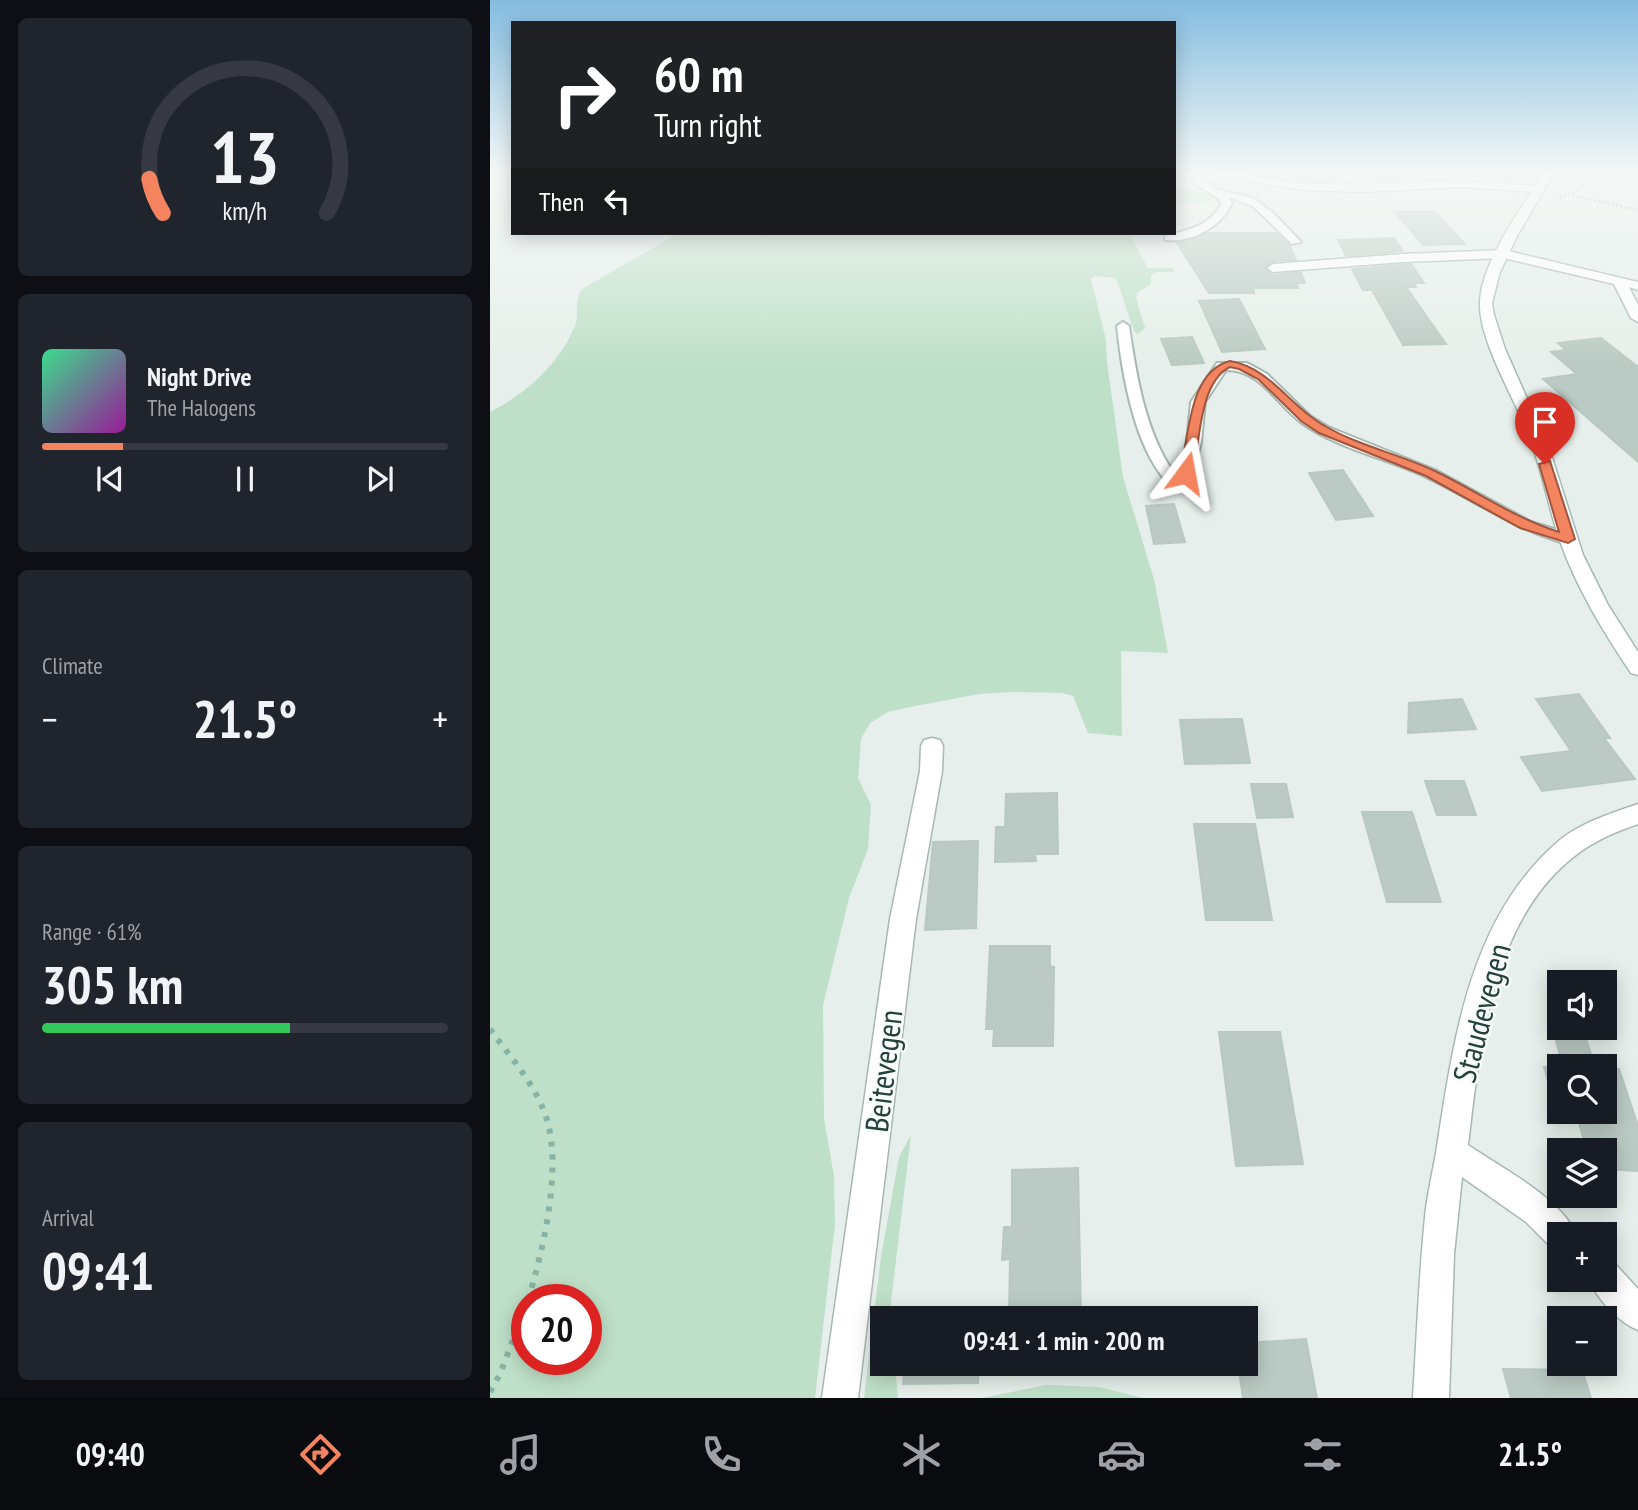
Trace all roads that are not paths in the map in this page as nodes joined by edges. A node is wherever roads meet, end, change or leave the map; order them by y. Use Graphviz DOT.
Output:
graph roads {
  1 [pos="1172,236"];
  2 [pos="1290,236"];
  3 [pos="1513,236"];
  4 [pos="1169,237"];
  5 [pos="1296,242"];
  6 [pos="1504,254"];
  7 [pos="1273,268"];
  8 [pos="1619,281"];
  9 [pos="1638,286"];
  10 [pos="1638,318"];
  11 [pos="1124,326"];
  12 [pos="1568,539"];
  13 [pos="1638,668"];
  14 [pos="932,746"];
  15 [pos="1638,814"];
  16 [pos="1452,1152"];
  17 [pos="1548,1222"];
  18 [pos="1617,1291"];
  19 [pos="1638,1313"];
  20 [pos="840,1398"];
  21 [pos="1431,1398"];
  1 -- 4 [label="lane"];
  2 -- 5 [label="lane"];
  3 -- 6 [label="street"];
  6 -- 7 [label="street"];
  6 -- 8 [label="street"];
  6 -- 12 [label="street"];
  8 -- 9 [label="street"];
  8 -- 10 [label="street"];
  11 -- 12 [label="lane"];
  12 -- 13 [label="street"];
  14 -- 20 [label="street, Beitevegen"];
  15 -- 16 [label="street, Staudevegen"];
  16 -- 17 [label="street"];
  16 -- 21 [label="street, Staudevegen"];
  18 -- 19 [label="street"];
}
